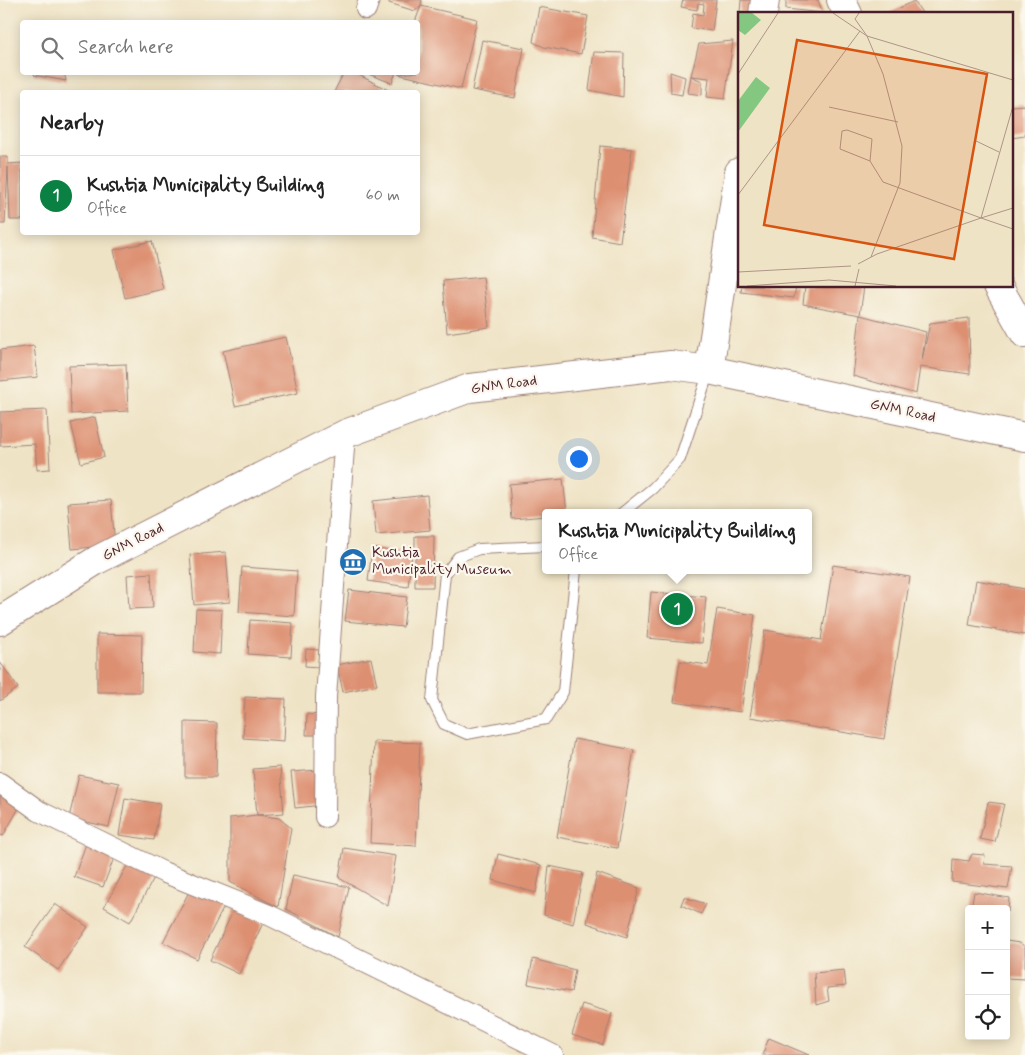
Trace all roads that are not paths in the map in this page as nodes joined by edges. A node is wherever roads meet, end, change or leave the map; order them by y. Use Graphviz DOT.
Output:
graph roads {
  1 [pos="841,0"];
  2 [pos="847,12"];
  3 [pos="738,179"];
  4 [pos="999,288"];
  5 [pos="1025,334"];
  6 [pos="709,370"];
  7 [pos="345,434"];
  8 [pos="1025,437"];
  9 [pos="627,509"];
  10 [pos="542,546"];
  11 [pos="576,574"];
  12 [pos="0,621"];
  13 [pos="0,783"];
  14 [pos="325,817"];
  15 [pos="553,1055"];
  1 -- 2 [label="street"];
  3 -- 6 [label="street"];
  4 -- 5 [label="street"];
  6 -- 7 [label="street, GNM Road"];
  6 -- 8 [label="street, GNM Road"];
  6 -- 9 [label="lane"];
  7 -- 12 [label="street, GNM Road"];
  7 -- 14 [label="street"];
  10 -- 11 [label="lane"];
  13 -- 15 [label="street"];
}
